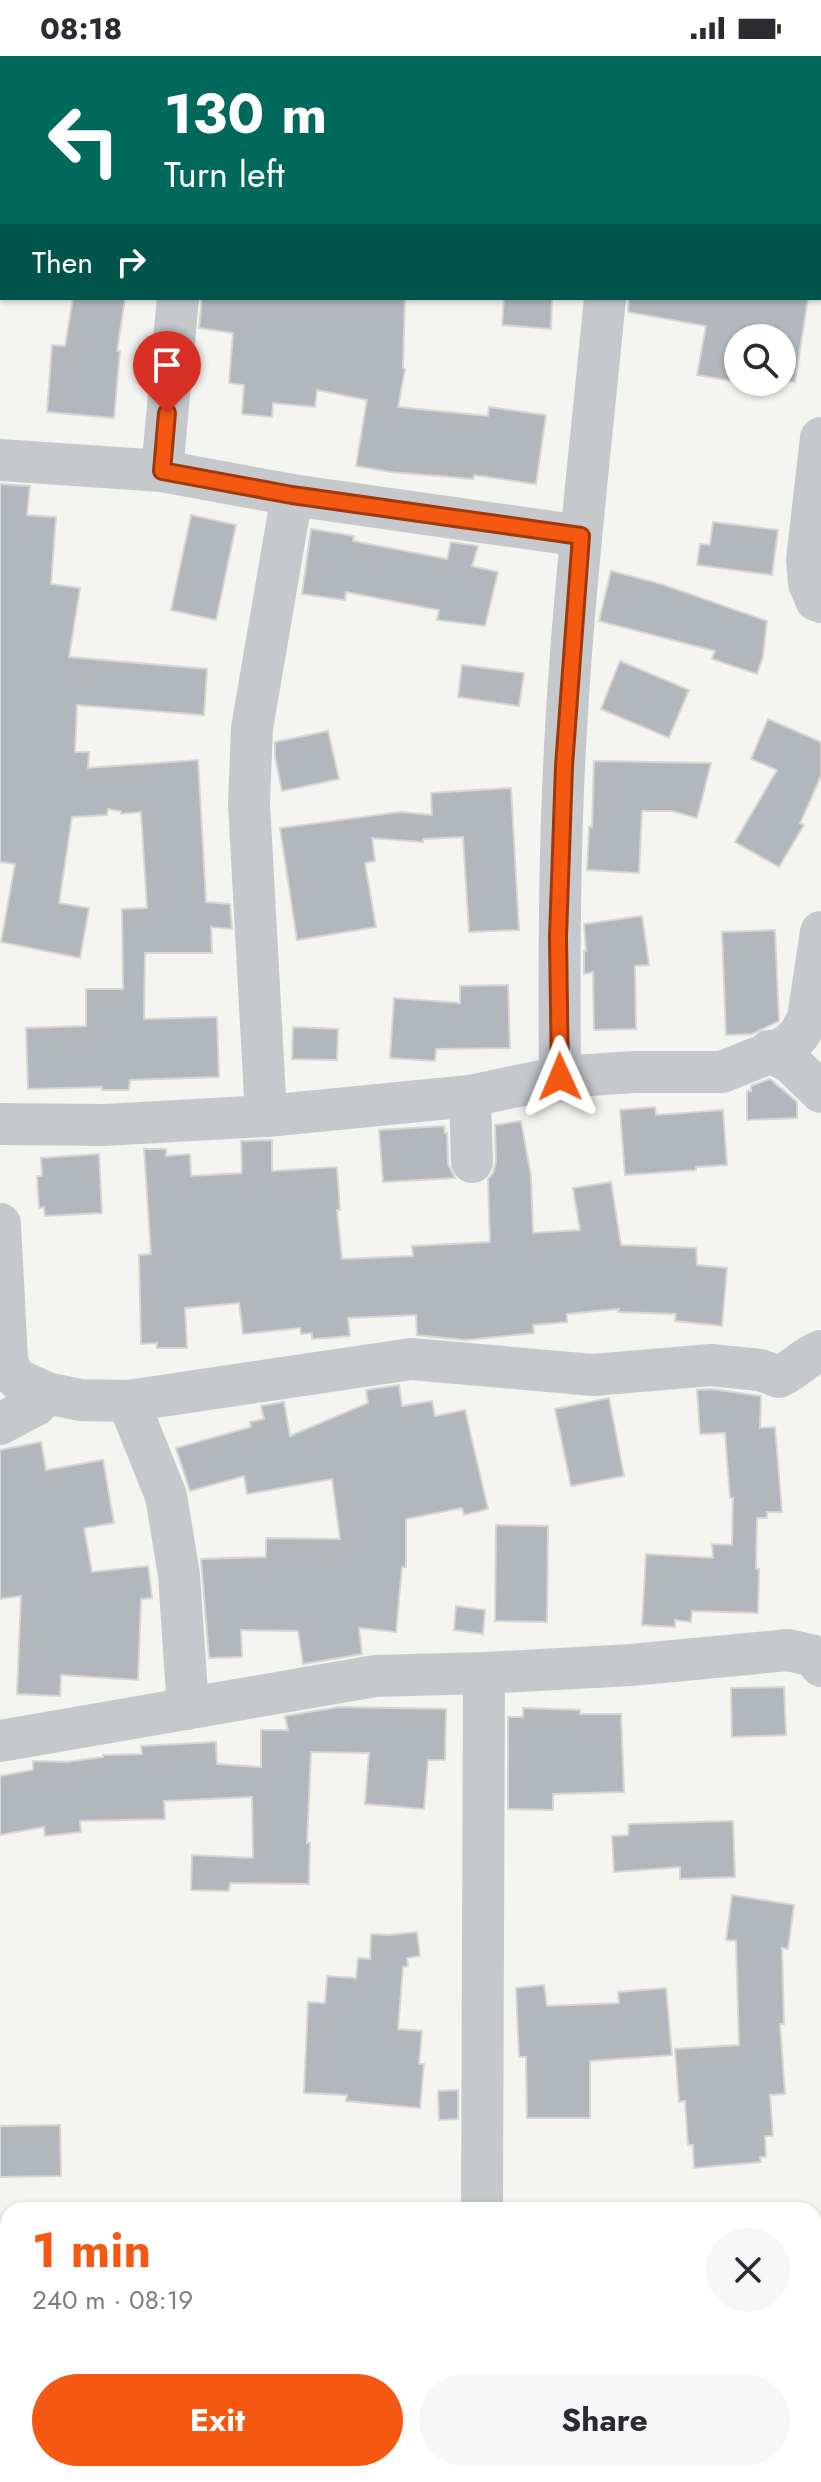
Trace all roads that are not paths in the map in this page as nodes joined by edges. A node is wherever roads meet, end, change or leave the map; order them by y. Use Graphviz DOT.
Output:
graph roads {
  1 [pos="178,300"];
  2 [pos="605,300"];
  3 [pos="821,438"];
  4 [pos="0,460"];
  5 [pos="162,471"];
  6 [pos="292,495"];
  7 [pos="581,536"];
  8 [pos="821,602"];
  9 [pos="821,932"];
  10 [pos="809,1010"];
  11 [pos="769,1051"];
  12 [pos="821,1053"];
  13 [pos="560,1077"];
  14 [pos="821,1092"];
  15 [pos="470,1096"];
  16 [pos="266,1116"];
  17 [pos="0,1124"];
  18 [pos="472,1162"];
  19 [pos="0,1224"];
  20 [pos="821,1351"];
  21 [pos="47,1393"];
  22 [pos="128,1401"];
  23 [pos="0,1424"];
  24 [pos="821,1666"];
  25 [pos="484,1673"];
  26 [pos="188,1709"];
  27 [pos="0,1741"];
  28 [pos="482,2202"];
  1 -- 5 [label="street"];
  2 -- 7 [label="street"];
  3 -- 8 [label="street"];
  4 -- 5 [label="street"];
  5 -- 6 [label="street"];
  6 -- 7 [label="street"];
  6 -- 16 [label="street"];
  7 -- 13 [label="street"];
  9 -- 10 [label="street"];
  10 -- 11 [label="street"];
  10 -- 12 [label="street"];
  11 -- 13 [label="street"];
  11 -- 14 [label="street"];
  13 -- 15 [label="street"];
  15 -- 16 [label="street"];
  15 -- 18 [label="street"];
  16 -- 17 [label="street"];
  19 -- 21 [label="street"];
  20 -- 22 [label="street"];
  21 -- 22 [label="street"];
  21 -- 23 [label="street"];
  22 -- 26 [label="street"];
  24 -- 25 [label="street"];
  25 -- 26 [label="street"];
  25 -- 28 [label="street"];
  26 -- 27 [label="street"];
}
